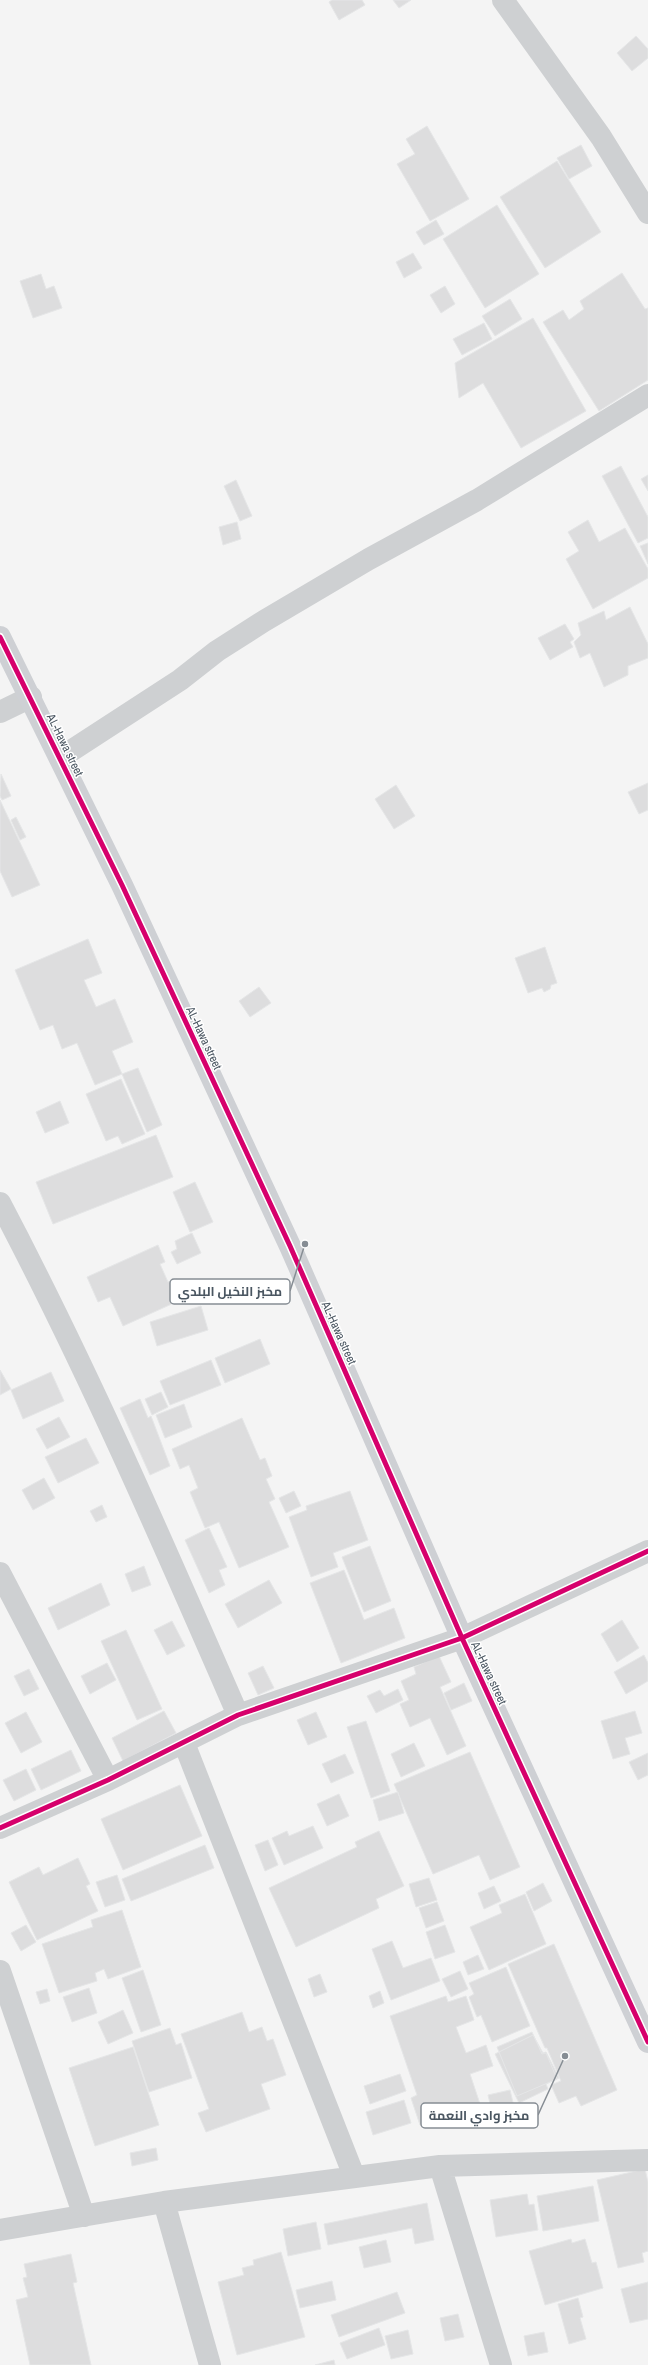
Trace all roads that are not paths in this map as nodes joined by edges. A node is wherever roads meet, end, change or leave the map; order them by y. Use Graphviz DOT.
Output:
graph roads {
  1 [pos="503,0"];
  2 [pos="648,213"];
  3 [pos="648,395"];
  4 [pos="0,637"];
  5 [pos="31,697"];
  6 [pos="0,712"];
  7 [pos="60,758"];
  8 [pos="0,1203"];
  9 [pos="648,1551"];
  10 [pos="0,1573"];
  11 [pos="462,1638"];
  12 [pos="238,1715"];
  13 [pos="184,1743"];
  14 [pos="108,1780"];
  15 [pos="0,1828"];
  16 [pos="0,1971"];
  17 [pos="648,2042"];
  18 [pos="648,2160"];
  19 [pos="440,2166"];
  20 [pos="354,2176"];
  21 [pos="164,2202"];
  22 [pos="84,2216"];
  23 [pos="0,2230"];
  24 [pos="210,2365"];
  25 [pos="501,2365"];
  1 -- 2 [label="street"];
  3 -- 7 [label="street"];
  4 -- 5 [label="street, AL-Hawa street"];
  5 -- 6 [label="street"];
  5 -- 7 [label="street, AL-Hawa street"];
  7 -- 11 [label="street, AL-Hawa street"];
  8 -- 12 [label="street"];
  9 -- 11 [label="street"];
  10 -- 14 [label="street"];
  11 -- 12 [label="street"];
  11 -- 17 [label="street, AL-Hawa street"];
  12 -- 13 [label="street"];
  13 -- 14 [label="street"];
  13 -- 20 [label="street"];
  14 -- 15 [label="street"];
  16 -- 22 [label="street"];
  18 -- 19 [label="street"];
  19 -- 20 [label="street"];
  19 -- 25 [label="street"];
  20 -- 21 [label="street"];
  21 -- 22 [label="street"];
  21 -- 24 [label="street"];
  22 -- 23 [label="street"];
}
